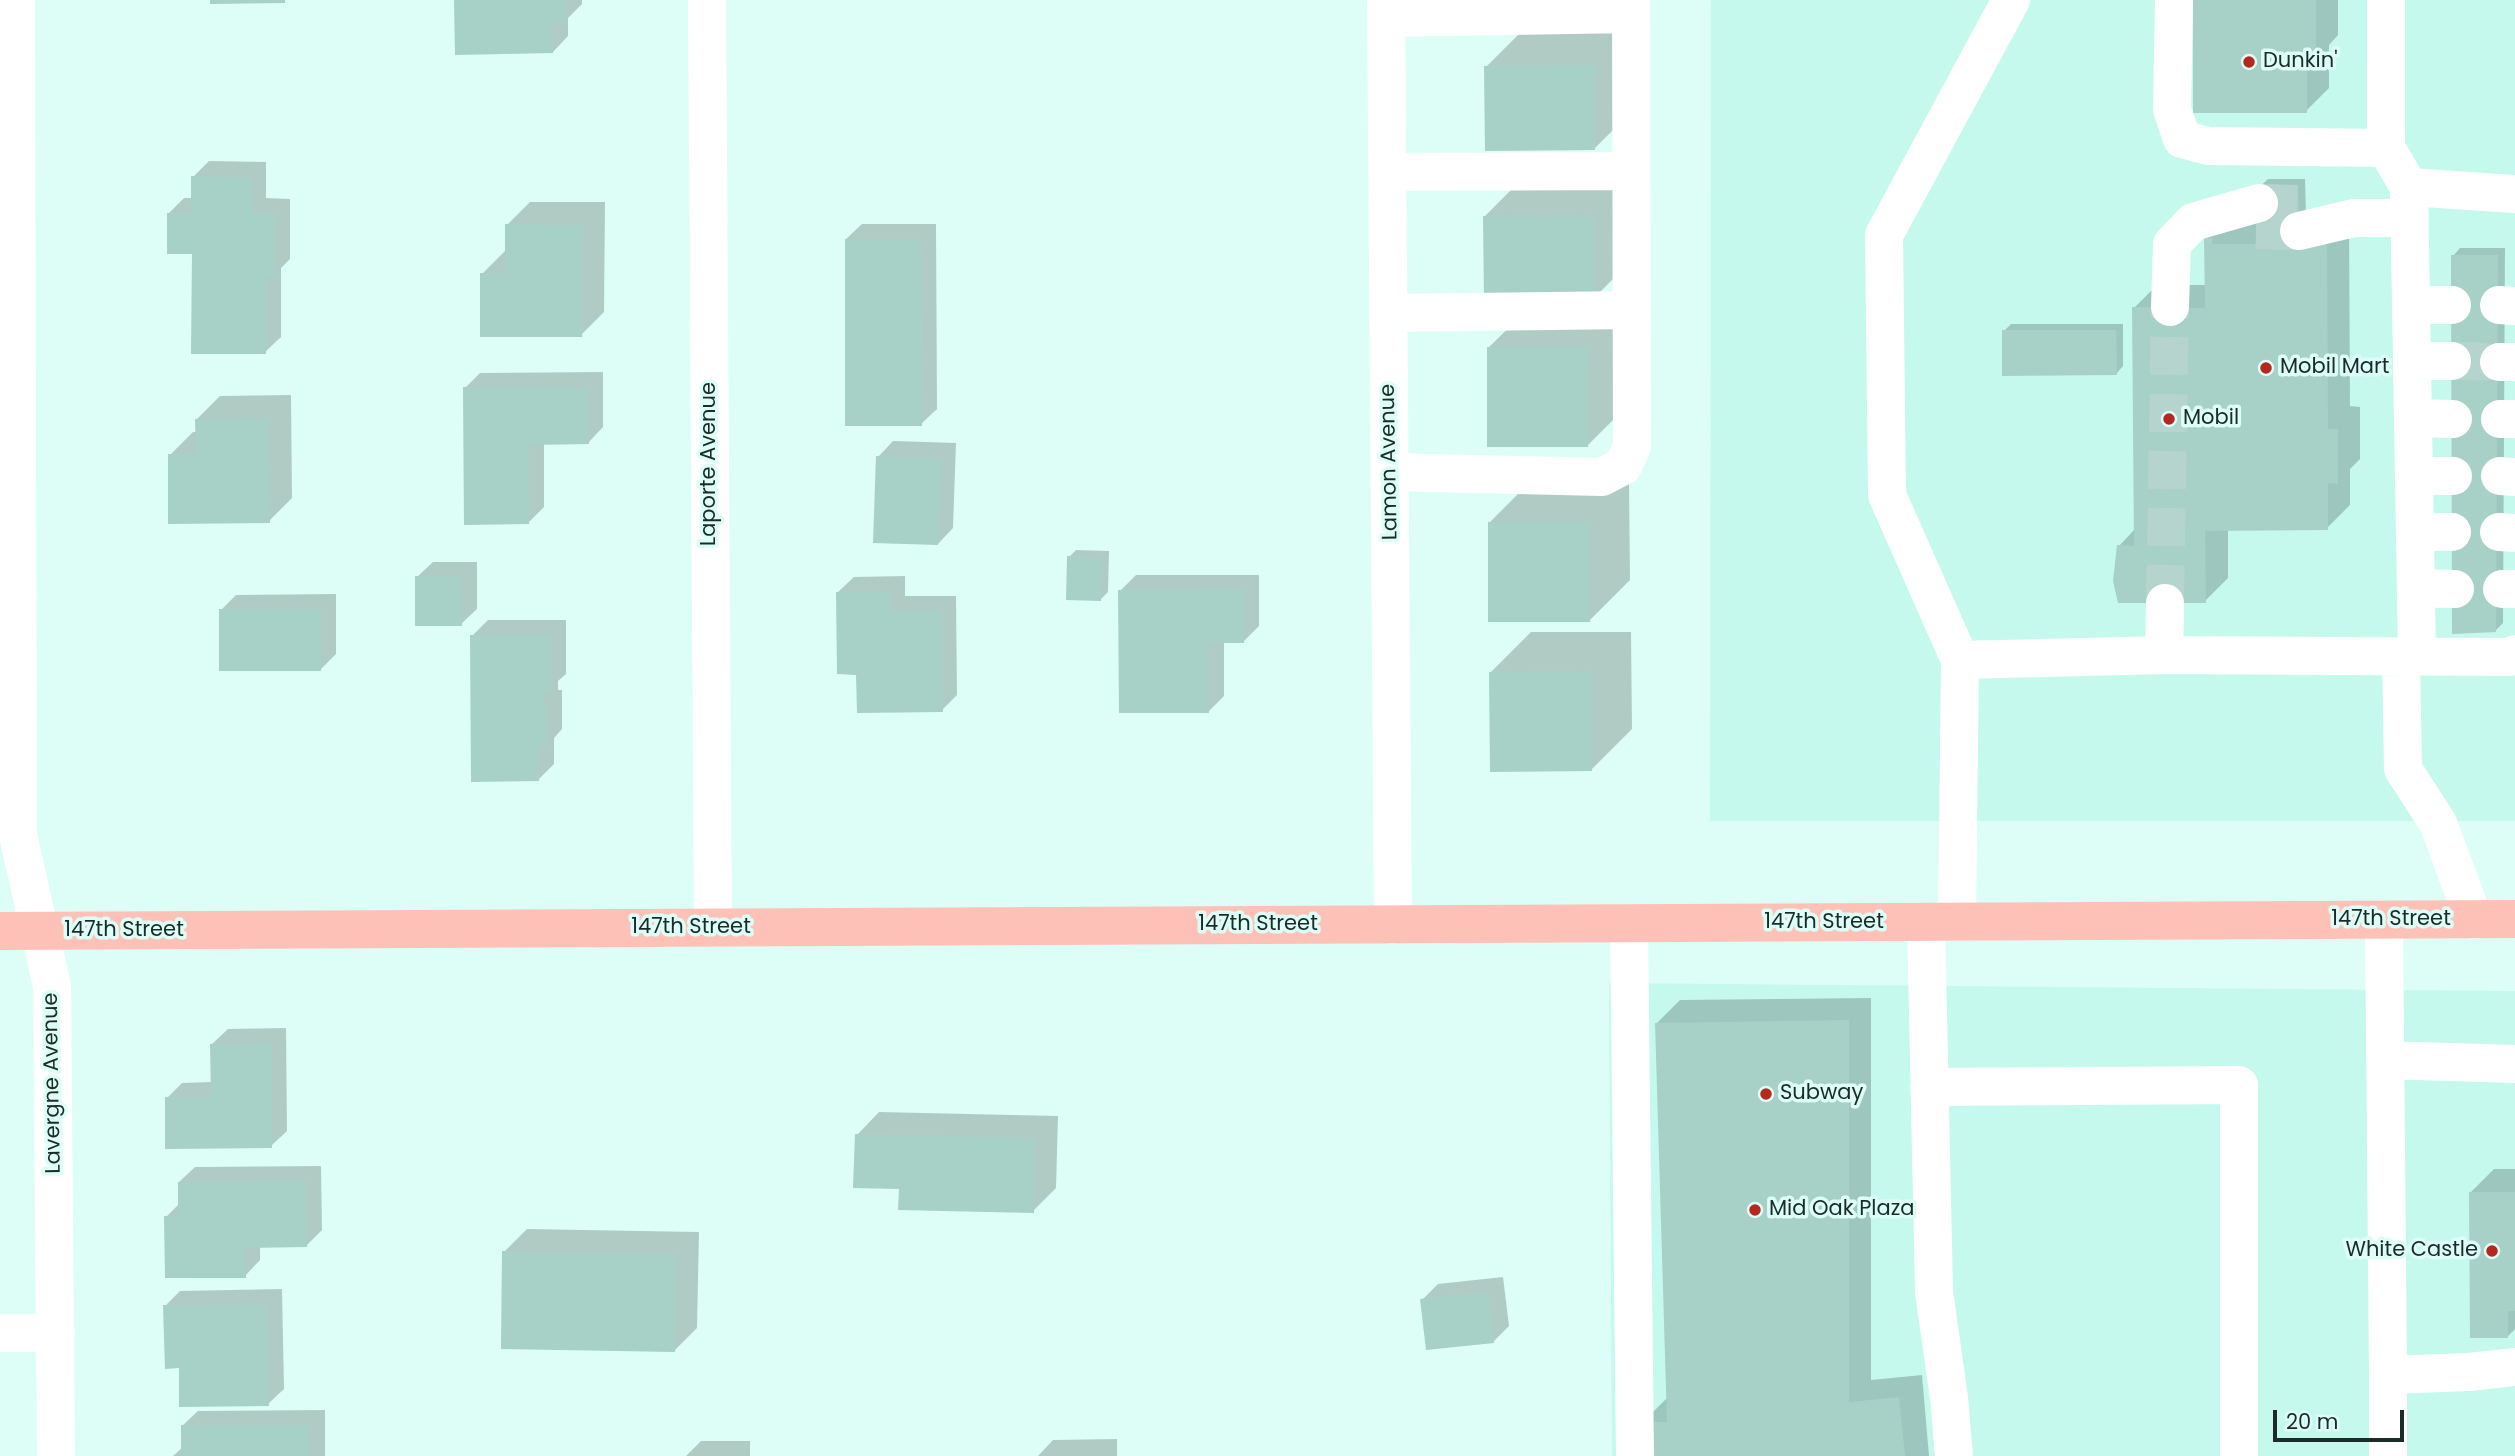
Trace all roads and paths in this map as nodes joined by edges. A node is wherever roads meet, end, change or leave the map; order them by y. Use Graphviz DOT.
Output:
graph roads {
  1 [pos="16,0"];
  2 [pos="707,0"];
  3 [pos="2011,0"];
  4 [pos="2174,0"];
  5 [pos="2386,0"];
  6 [pos="1630,7"];
  7 [pos="1386,9"];
  8 [pos="2385,148"];
  9 [pos="1631,171"];
  10 [pos="1387,172"];
  11 [pos="2515,194"];
  12 [pos="2410,203"];
  13 [pos="2258,217"];
  14 [pos="2300,217"];
  15 [pos="2411,305"];
  16 [pos="2452,305"];
  17 [pos="2170,307"];
  18 [pos="1631,310"];
  19 [pos="1388,313"];
  20 [pos="2412,361"];
  21 [pos="2452,361"];
  22 [pos="2413,418"];
  23 [pos="2453,419"];
  24 [pos="1390,471"];
  25 [pos="2414,475"];
  26 [pos="2453,476"];
  27 [pos="2416,588"];
  28 [pos="2455,589"];
  29 [pos="2165,603"];
  30 [pos="2515,654"];
  31 [pos="2164,655"];
  32 [pos="2409,656"];
  33 [pos="1960,660"];
  34 [pos="2515,919"];
  35 [pos="2384,920"];
  36 [pos="2474,920"];
  37 [pos="1941,922"];
  38 [pos="1629,924"];
  39 [pos="1393,925"];
  40 [pos="713,928"];
  41 [pos="0,931"];
  42 [pos="39,931"];
  43 [pos="2385,1060"];
  44 [pos="2515,1064"];
  45 [pos="1929,1087"];
  46 [pos="0,1333"];
  47 [pos="56,1333"];
  48 [pos="2515,1367"];
  49 [pos="2400,1375"];
  50 [pos="2515,1386"];
  51 [pos="56,1456"];
  52 [pos="1635,1456"];
  53 [pos="1954,1456"];
  54 [pos="2239,1456"];
  55 [pos="2388,1456"];
  1 -- 42 [label="street, Lavergne Avenue"];
  2 -- 40 [label="street, Laporte Avenue"];
  3 -- 33 [label="street"];
  4 -- 8 [label="street"];
  5 -- 8 [label="street"];
  6 -- 7 [label="street"];
  6 -- 9 [label="street"];
  7 -- 10 [label="street, Lamon Avenue"];
  8 -- 12 [label="street"];
  9 -- 10 [label="street"];
  9 -- 18 [label="street"];
  10 -- 19 [label="street, Lamon Avenue"];
  11 -- 12 [label="street"];
  12 -- 14 [label="street"];
  12 -- 15 [label="street"];
  13 -- 17 [label="street"];
  15 -- 16 [label="street"];
  15 -- 20 [label="street"];
  18 -- 19 [label="street"];
  18 -- 24 [label="street"];
  19 -- 24 [label="street, Lamon Avenue"];
  20 -- 21 [label="street"];
  20 -- 22 [label="street"];
  22 -- 23 [label="street"];
  22 -- 25 [label="street"];
  24 -- 39 [label="street, Lamon Avenue"];
  25 -- 26 [label="street"];
  25 -- 27 [label="street"];
  27 -- 28 [label="street"];
  27 -- 32 [label="street"];
  29 -- 31 [label="street"];
  30 -- 32 [label="street"];
  31 -- 32 [label="street"];
  31 -- 33 [label="street"];
  32 -- 36 [label="street"];
  33 -- 37 [label="street"];
  34 -- 36 [label="main road, 147th Street"];
  35 -- 36 [label="main road, 147th Street"];
  35 -- 37 [label="main road, 147th Street"];
  35 -- 43 [label="street"];
  37 -- 38 [label="main road, 147th Street"];
  37 -- 45 [label="street"];
  38 -- 39 [label="main road, 147th Street"];
  38 -- 52 [label="street"];
  39 -- 40 [label="main road, 147th Street"];
  40 -- 42 [label="main road, 147th Street"];
  41 -- 42 [label="main road, 147th Street"];
  42 -- 47 [label="street, Lavergne Avenue"];
  43 -- 44 [label="street"];
  43 -- 49 [label="street"];
  45 -- 53 [label="street"];
  45 -- 54 [label="street"];
  46 -- 47 [label="street"];
  47 -- 51 [label="street, Lavergne Avenue"];
  48 -- 49 [label="street"];
  49 -- 50 [label="street"];
  49 -- 55 [label="street"];
}
